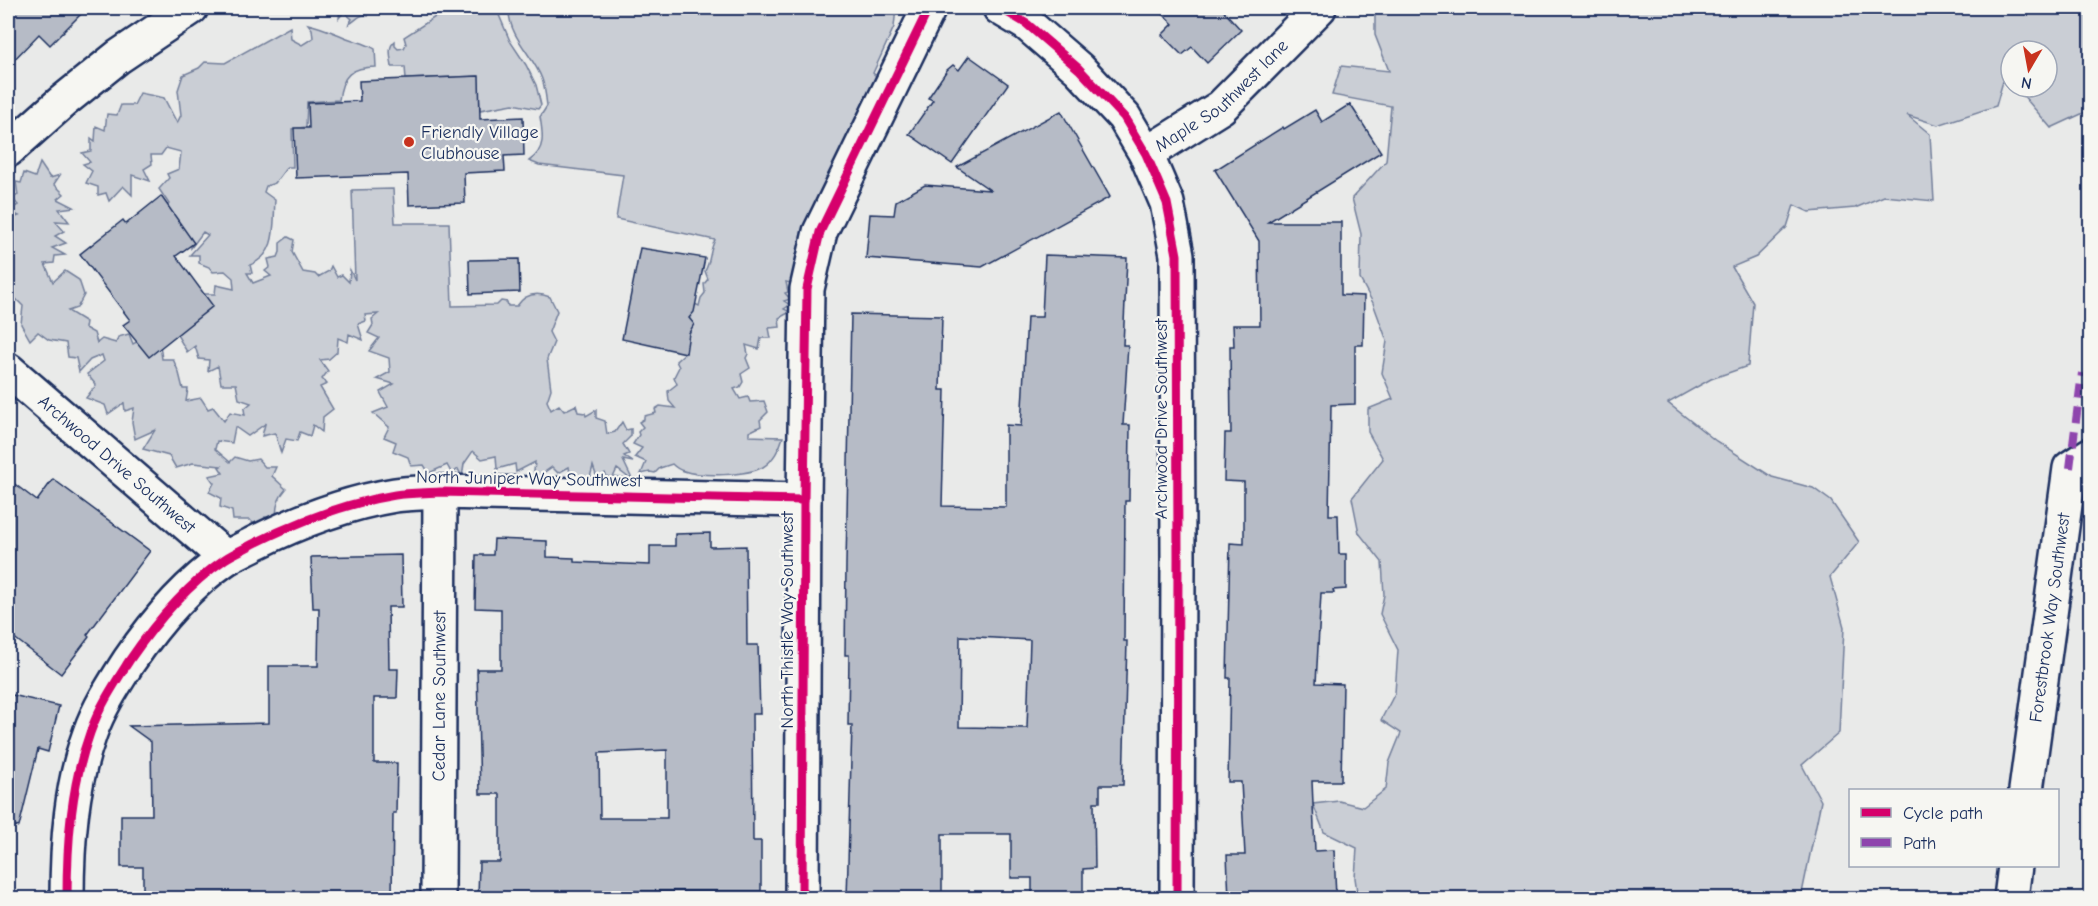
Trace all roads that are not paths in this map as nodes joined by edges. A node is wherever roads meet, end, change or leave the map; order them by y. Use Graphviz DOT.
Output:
graph roads {
  1 [pos="929,8"];
  2 [pos="1000,8"];
  3 [pos="1318,8"];
  4 [pos="185,9"];
  5 [pos="10,144"];
  6 [pos="1146,154"];
  7 [pos="8,370"];
  8 [pos="2091,455"];
  9 [pos="440,492"];
  10 [pos="804,500"];
  11 [pos="226,558"];
  12 [pos="2026,789"];
  13 [pos="2015,867"];
  14 [pos="67,898"];
  15 [pos="438,898"];
  16 [pos="802,898"];
  17 [pos="1177,898"];
  18 [pos="2011,898"];
  1 -- 10 [label="street, North Thistle Way Southwest"];
  2 -- 6 [label="street, Archwood Drive Southwest"];
  3 -- 6 [label="street, Maple Southwest lane"];
  4 -- 5 [label="street"];
  6 -- 17 [label="street, Archwood Drive Southwest"];
  7 -- 11 [label="street, Archwood Drive Southwest"];
  8 -- 12 [label="street, Forestbrook Way Southwest"];
  9 -- 10 [label="street, North Juniper Way Southwest"];
  9 -- 11 [label="street, North Juniper Way Southwest"];
  9 -- 15 [label="street, Cedar Lane Southwest"];
  10 -- 16 [label="street, North Thistle Way Southwest"];
  11 -- 14 [label="street, North Juniper Way Southwest"];
  13 -- 18 [label="street"];
}
